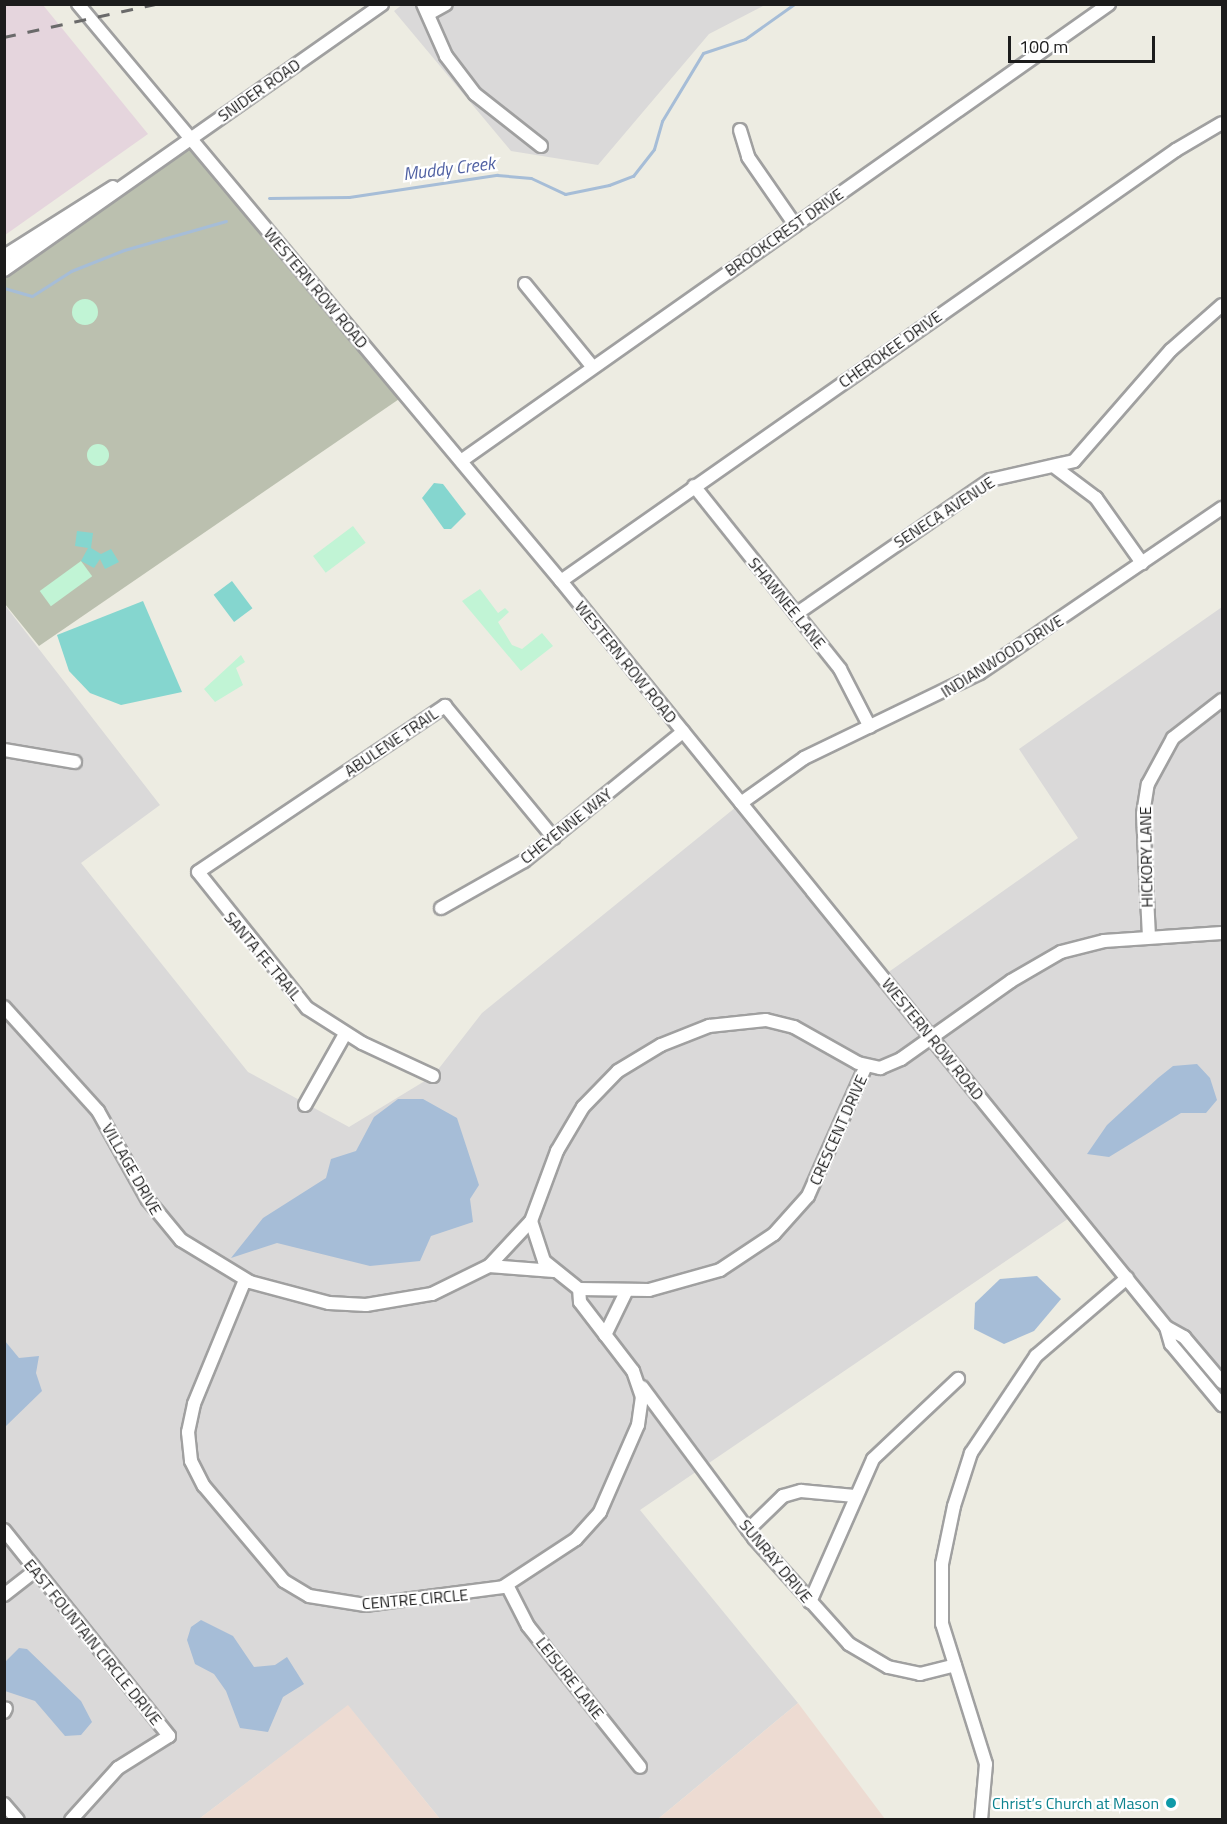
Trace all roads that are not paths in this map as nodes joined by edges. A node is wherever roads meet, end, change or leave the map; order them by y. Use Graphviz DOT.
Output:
graph roads {
  1 [pos="78,4"];
  2 [pos="382,4"];
  3 [pos="446,4"];
  4 [pos="1109,4"];
  5 [pos="427,9"];
  6 [pos="1222,123"];
  7 [pos="740,130"];
  8 [pos="192,138"];
  9 [pos="541,146"];
  10 [pos="136,177"];
  11 [pos="795,225"];
  12 [pos="4,256"];
  13 [pos="4,270"];
  14 [pos="525,284"];
  15 [pos="1222,305"];
  16 [pos="591,365"];
  17 [pos="461,461"];
  18 [pos="1056,468"];
  19 [pos="694,486"];
  20 [pos="1222,508"];
  21 [pos="1142,563"];
  22 [pos="561,581"];
  23 [pos="796,614"];
  24 [pos="1222,700"];
  25 [pos="870,728"];
  26 [pos="683,732"];
  27 [pos="4,750"];
  28 [pos="75,762"];
  29 [pos="741,803"];
  30 [pos="554,837"];
  31 [pos="197,875"];
  32 [pos="441,908"];
  33 [pos="1222,933"];
  34 [pos="1149,937"];
  35 [pos="4,1007"];
  36 [pos="345,1034"];
  37 [pos="930,1039"];
  38 [pos="866,1066"];
  39 [pos="433,1076"];
  40 [pos="305,1105"];
  41 [pos="531,1221"];
  42 [pos="489,1266"];
  43 [pos="554,1271"];
  44 [pos="1127,1278"];
  45 [pos="245,1280"];
  46 [pos="579,1289"];
  47 [pos="626,1293"];
  48 [pos="1166,1327"];
  49 [pos="605,1335"];
  50 [pos="958,1379"];
  51 [pos="1222,1382"];
  52 [pos="639,1383"];
  53 [pos="1222,1405"];
  54 [pos="855,1496"];
  55 [pos="4,1530"];
  56 [pos="748,1530"];
  57 [pos="35,1571"];
  58 [pos="507,1585"];
  59 [pos="4,1595"];
  60 [pos="810,1602"];
  61 [pos="955,1665"];
  62 [pos="640,1767"];
  63 [pos="4,1804"];
  64 [pos="18,1820"];
  65 [pos="71,1820"];
  66 [pos="981,1820"];
  1 -- 8 [label="street, WESTERN ROW ROAD"];
  2 -- 8 [label="street, SNIDER ROAD"];
  3 -- 5 [label="street"];
  4 -- 11 [label="street, BROOKCREST DRIVE"];
  5 -- 9 [label="street"];
  6 -- 19 [label="street, CHEROKEE DRIVE"];
  7 -- 11 [label="street"];
  8 -- 10 [label="street, SNIDER ROAD"];
  8 -- 17 [label="street, WESTERN ROW ROAD"];
  10 -- 12 [label="street, SNIDER ROAD"];
  10 -- 13 [label="street, SNIDER ROAD"];
  11 -- 16 [label="street, BROOKCREST DRIVE"];
  14 -- 16 [label="street"];
  15 -- 18 [label="street, SENECA AVENUE"];
  16 -- 17 [label="street, BROOKCREST DRIVE"];
  17 -- 22 [label="street, WESTERN ROW ROAD"];
  18 -- 21 [label="street"];
  18 -- 23 [label="street, SENECA AVENUE"];
  19 -- 22 [label="street, CHEROKEE DRIVE"];
  19 -- 23 [label="street, SHAWNEE LANE"];
  20 -- 21 [label="street, INDIANWOOD DRIVE"];
  21 -- 25 [label="street, INDIANWOOD DRIVE"];
  22 -- 26 [label="street, WESTERN ROW ROAD"];
  23 -- 25 [label="street, SHAWNEE LANE"];
  24 -- 34 [label="street, HICKORY LANE"];
  25 -- 29 [label="street, INDIANWOOD DRIVE"];
  26 -- 29 [label="street, WESTERN ROW ROAD"];
  26 -- 30 [label="street, CHEYENNE WAY"];
  27 -- 28 [label="street"];
  29 -- 37 [label="street, WESTERN ROW ROAD"];
  30 -- 31 [label="street, ABULENE TRAIL"];
  30 -- 32 [label="street, CHEYENNE WAY"];
  31 -- 36 [label="street, SANTA FE TRAIL"];
  33 -- 34 [label="street"];
  34 -- 37 [label="street"];
  35 -- 45 [label="street, VILLAGE DRIVE"];
  36 -- 39 [label="street, SANTA FE TRAIL"];
  36 -- 40 [label="street"];
  37 -- 38 [label="street"];
  37 -- 44 [label="street, WESTERN ROW ROAD"];
  38 -- 41 [label="street, VILLAGE DRIVE"];
  38 -- 47 [label="street, CRESCENT DRIVE"];
  41 -- 42 [label="street, VILLAGE DRIVE"];
  41 -- 43 [label="street"];
  42 -- 43 [label="street"];
  42 -- 45 [label="street, VILLAGE DRIVE"];
  43 -- 46 [label="street"];
  44 -- 48 [label="street, WESTERN ROW ROAD"];
  44 -- 61 [label="street"];
  45 -- 58 [label="street, CENTRE CIRCLE"];
  46 -- 47 [label="street, CRESCENT DRIVE"];
  46 -- 49 [label="street"];
  47 -- 49 [label="street"];
  48 -- 51 [label="street, WESTERN ROW ROAD"];
  48 -- 53 [label="street, WESTERN ROW ROAD"];
  49 -- 52 [label="street"];
  50 -- 54 [label="street"];
  52 -- 56 [label="street, SUNRAY DRIVE"];
  52 -- 58 [label="street, CENTRE CIRCLE"];
  54 -- 56 [label="street"];
  54 -- 60 [label="street"];
  55 -- 57 [label="street, EAST FOUNTAIN CIRCLE DRIVE"];
  56 -- 60 [label="street, SUNRAY DRIVE"];
  57 -- 59 [label="street"];
  57 -- 65 [label="street, EAST FOUNTAIN CIRCLE DRIVE"];
  58 -- 62 [label="street, LEISURE LANE"];
  60 -- 61 [label="street, SUNRAY DRIVE"];
  61 -- 66 [label="street"];
  63 -- 64 [label="street"];
}
